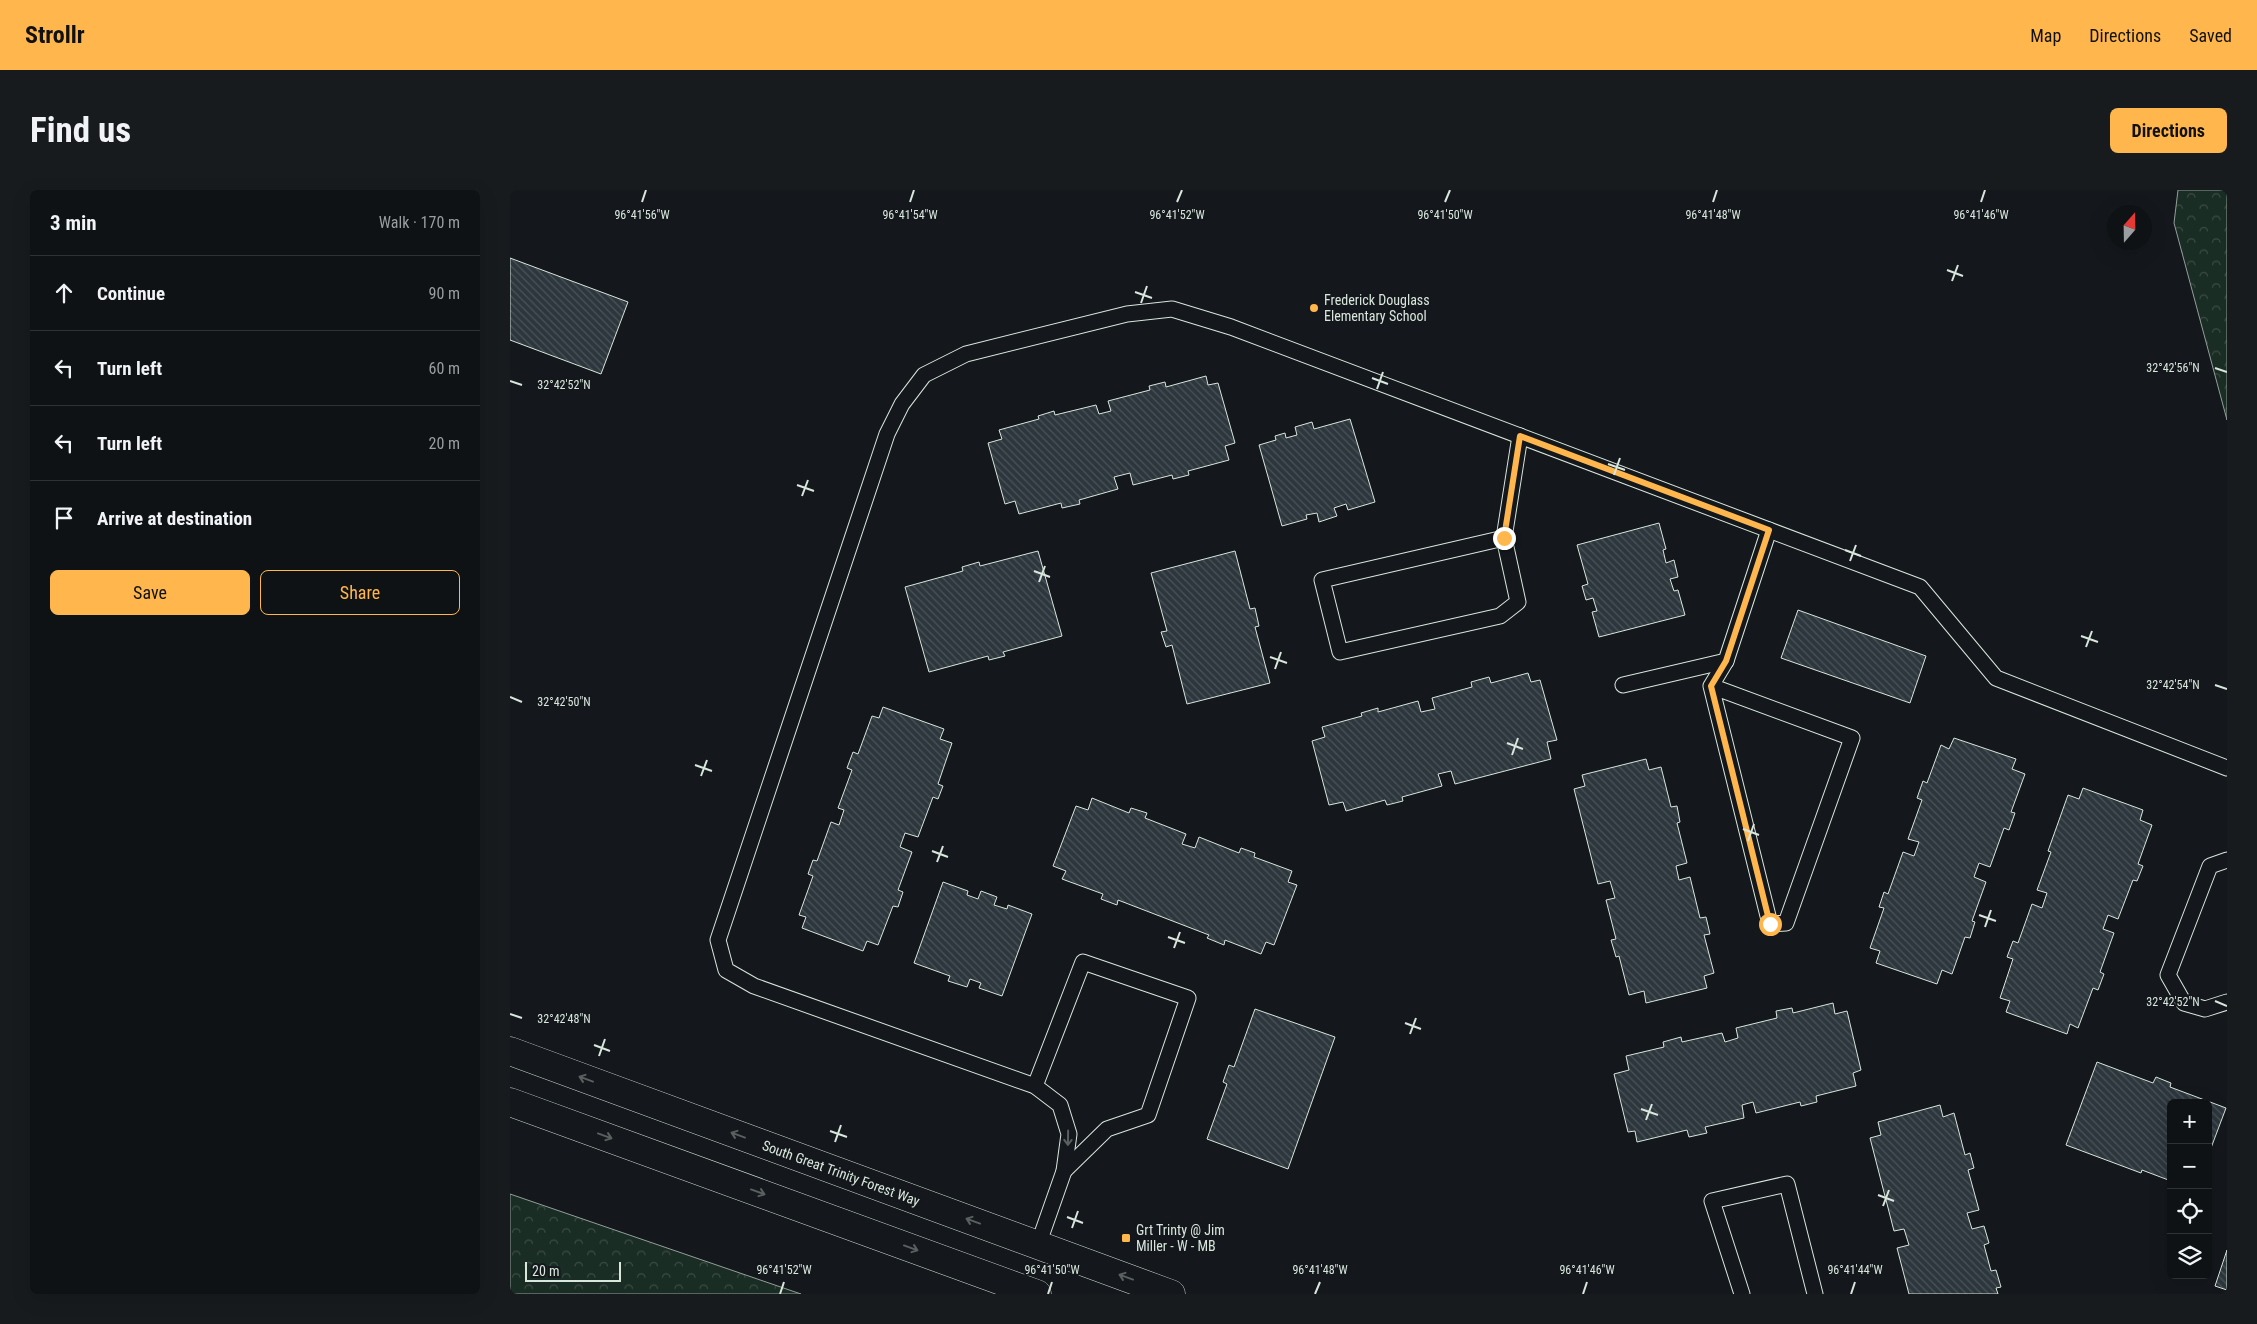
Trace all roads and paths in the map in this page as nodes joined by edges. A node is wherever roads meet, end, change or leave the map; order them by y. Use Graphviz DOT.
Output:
graph roads {
  1 [pos="1520,436"];
  2 [pos="1769,530"];
  3 [pos="1504,538"];
  4 [pos="1726,661"];
  5 [pos="1623,685"];
  6 [pos="1711,686"];
  7 [pos="2227,768"];
  8 [pos="2227,860"];
  9 [pos="2227,1002"];
  10 [pos="510,1051"];
  11 [pos="1035,1086"];
  12 [pos="510,1102"];
  13 [pos="1064,1172"];
  14 [pos="1038,1245"];
  15 [pos="1037,1294"];
  16 [pos="1171,1294"];
  17 [pos="1742,1294"];
  18 [pos="1815,1294"];
  1 -- 2 [label="lane"];
  1 -- 3 [label="lane"];
  1 -- 11 [label="lane"];
  2 -- 4 [label="lane"];
  2 -- 7 [label="lane"];
  3 -- 3 [label="lane"];
  4 -- 5 [label="lane"];
  4 -- 6 [label="lane"];
  6 -- 6 [label="lane"];
  8 -- 9 [label="lane"];
  14 -- 10 [label="main road, South Great Trinity Forest Way, one-way"];
  11 -- 13 [label="lane, one-way"];
  11 -- 13 [label="lane"];
  12 -- 15 [label="main road, one-way"];
  13 -- 14 [label="lane"];
  16 -- 14 [label="main road, South Great Trinity Forest Way, one-way"];
  17 -- 18 [label="lane"];
}
